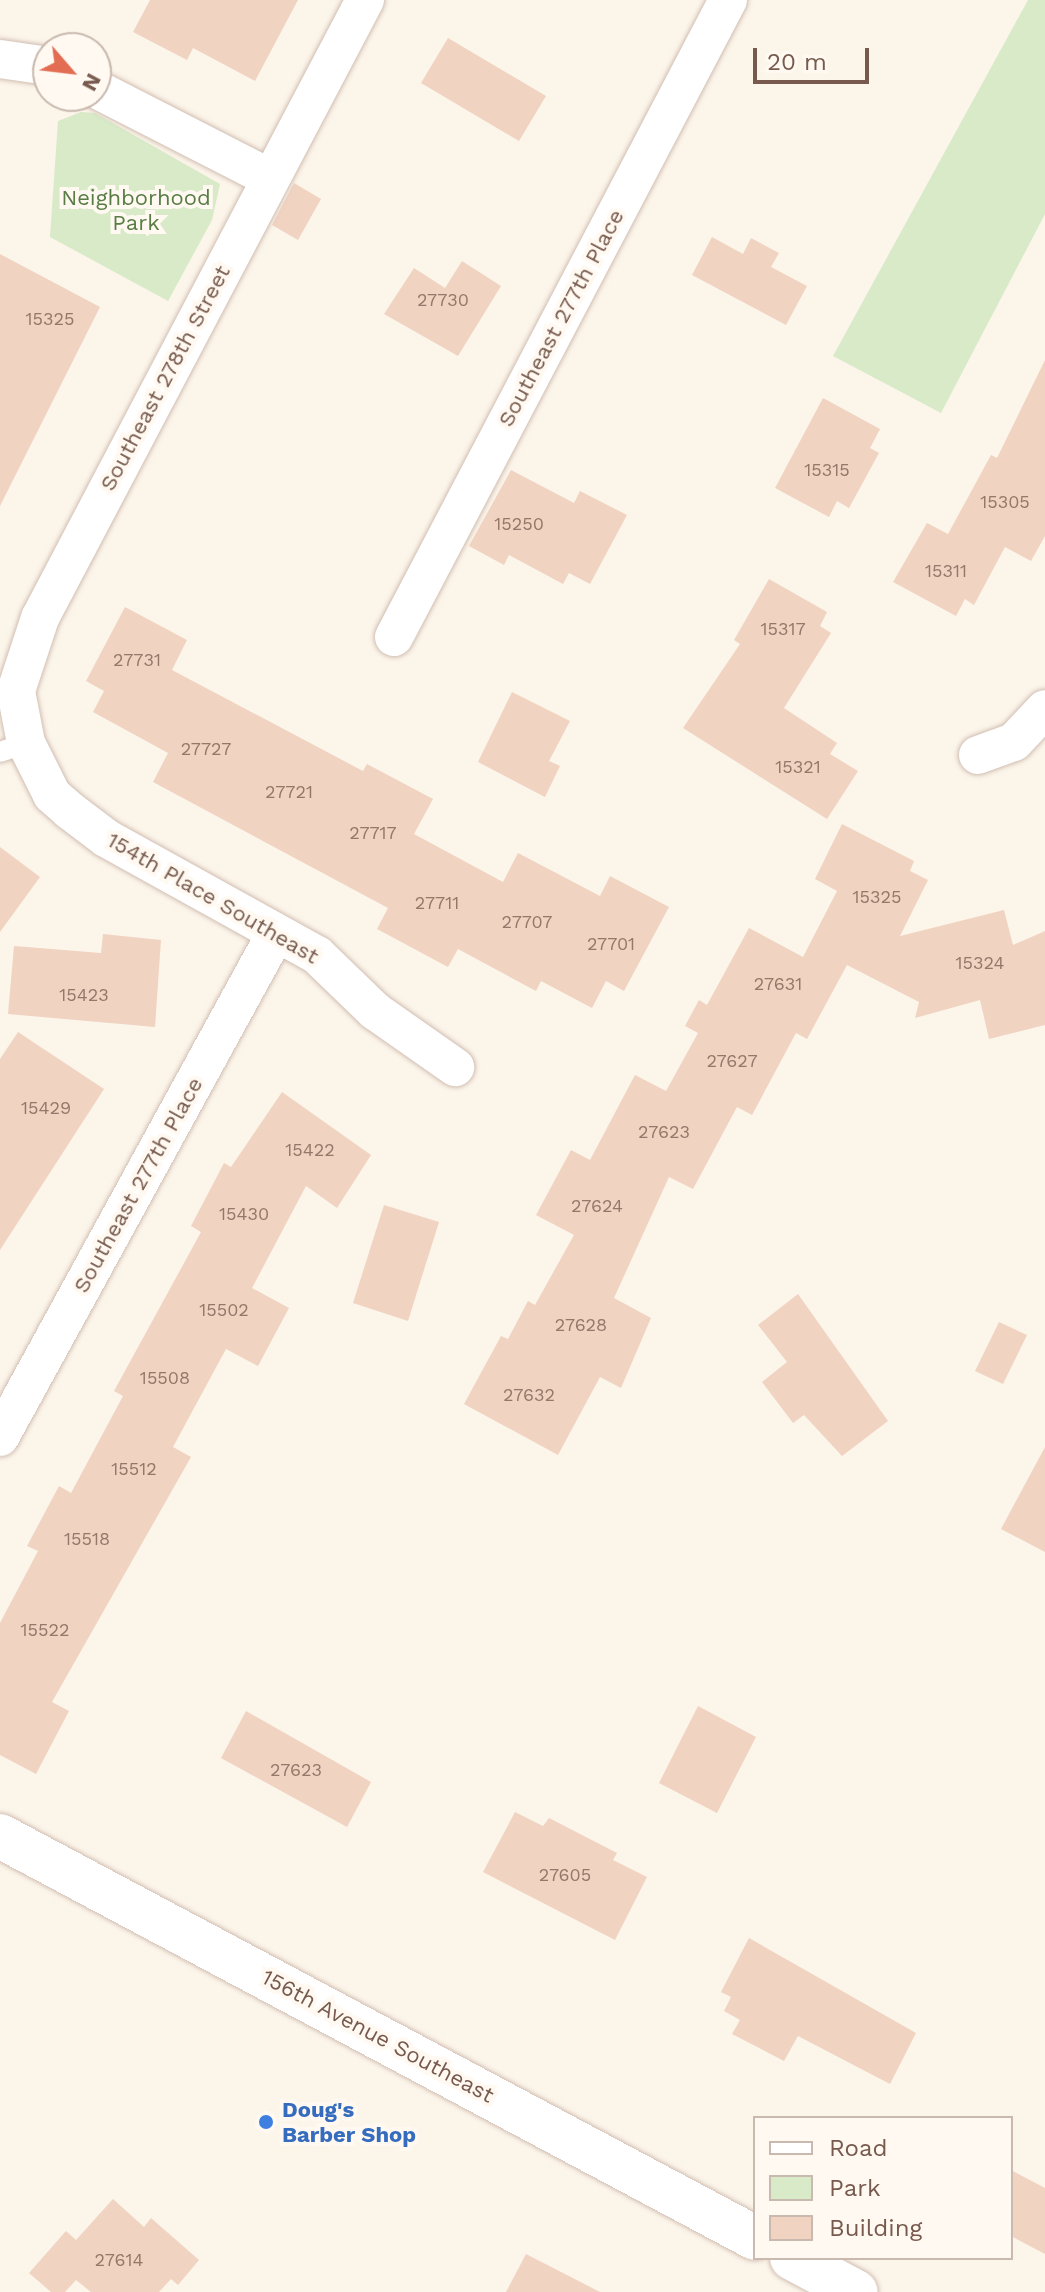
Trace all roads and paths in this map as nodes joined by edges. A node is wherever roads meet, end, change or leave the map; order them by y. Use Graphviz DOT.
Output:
graph roads {
  1 [pos="365,0"];
  2 [pos="728,0"];
  3 [pos="0,59"];
  4 [pos="32,64"];
  5 [pos="112,97"];
  6 [pos="270,178"];
  7 [pos="394,637"];
  8 [pos="1045,709"];
  9 [pos="13,748"];
  10 [pos="978,755"];
  11 [pos="276,933"];
  12 [pos="455,1067"];
  13 [pos="0,1437"];
  14 [pos="0,1836"];
  15 [pos="753,2237"];
  16 [pos="796,2260"];
  17 [pos="856,2292"];
  1 -- 6 [label="street, Southeast 278th Street"];
  2 -- 7 [label="street, Southeast 277th Place"];
  3 -- 4 [label="street"];
  5 -- 6 [label="street"];
  6 -- 9 [label="street, Southeast 278th Street"];
  8 -- 10 [label="street"];
  9 -- 11 [label="street, 154th Place Southeast"];
  11 -- 12 [label="street, 154th Place Southeast"];
  11 -- 13 [label="street, Southeast 277th Place"];
  14 -- 15 [label="street, 156th Avenue Southeast"];
  16 -- 17 [label="street"];
}
